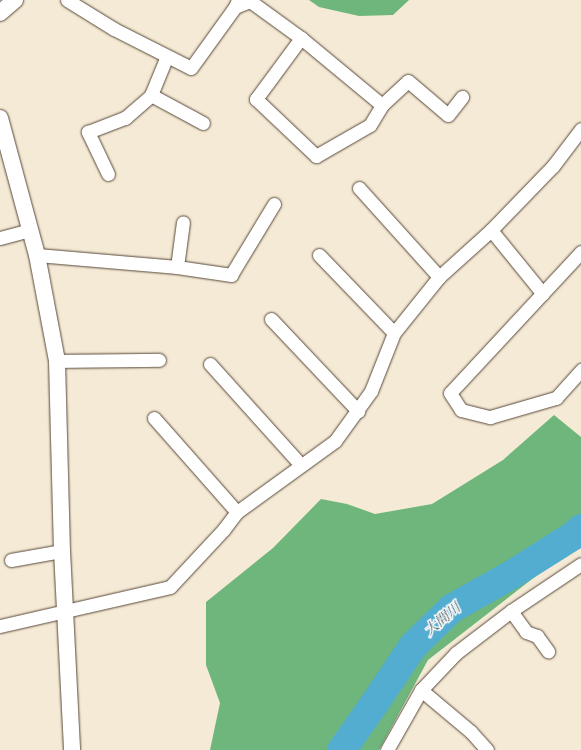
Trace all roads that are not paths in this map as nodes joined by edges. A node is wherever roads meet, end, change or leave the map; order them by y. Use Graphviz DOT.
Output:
graph roads {
  1 [pos="14,0"];
  2 [pos="67,0"];
  3 [pos="237,4"];
  4 [pos="0,13"];
  5 [pos="301,38"];
  6 [pos="167,56"];
  7 [pos="151,95"];
  8 [pos="462,97"];
  9 [pos="382,105"];
  10 [pos="0,118"];
  11 [pos="203,123"];
  12 [pos="581,129"];
  13 [pos="108,174"];
  14 [pos="359,188"];
  15 [pos="274,204"];
  16 [pos="183,222"];
  17 [pos="30,230"];
  18 [pos="491,230"];
  19 [pos="0,238"];
  20 [pos="581,252"];
  21 [pos="37,255"];
  22 [pos="319,255"];
  23 [pos="177,267"];
  24 [pos="439,277"];
  25 [pos="543,294"];
  26 [pos="271,319"];
  27 [pos="394,333"];
  28 [pos="159,360"];
  29 [pos="57,361"];
  30 [pos="210,364"];
  31 [pos="581,370"];
  32 [pos="358,411"];
  33 [pos="154,418"];
  34 [pos="301,465"];
  35 [pos="237,512"];
  36 [pos="62,550"];
  37 [pos="11,560"];
  38 [pos="581,564"];
  39 [pos="66,611"];
  40 [pos="511,611"];
  41 [pos="0,626"];
  42 [pos="548,650"];
  43 [pos="421,690"];
  44 [pos="72,750"];
  45 [pos="387,750"];
  46 [pos="487,750"];
  1 -- 4 [label="street"];
  2 -- 6 [label="street"];
  3 -- 5 [label="street"];
  3 -- 6 [label="street"];
  5 -- 9 [label="street"];
  5 -- 9 [label="street"];
  6 -- 7 [label="street"];
  7 -- 11 [label="street"];
  7 -- 13 [label="street"];
  8 -- 9 [label="street"];
  10 -- 17 [label="street"];
  12 -- 18 [label="street"];
  14 -- 24 [label="street"];
  15 -- 23 [label="street"];
  16 -- 23 [label="street"];
  17 -- 19 [label="street"];
  17 -- 21 [label="street"];
  18 -- 24 [label="street"];
  18 -- 25 [label="street"];
  20 -- 25 [label="street"];
  21 -- 23 [label="street"];
  21 -- 29 [label="street"];
  22 -- 27 [label="street"];
  24 -- 27 [label="street"];
  25 -- 31 [label="street"];
  26 -- 32 [label="street"];
  27 -- 32 [label="street"];
  28 -- 29 [label="street"];
  29 -- 36 [label="street"];
  30 -- 34 [label="street"];
  32 -- 34 [label="street"];
  33 -- 35 [label="street"];
  34 -- 35 [label="street"];
  35 -- 39 [label="street"];
  36 -- 37 [label="street"];
  36 -- 39 [label="street"];
  38 -- 40 [label="street"];
  39 -- 41 [label="street"];
  39 -- 44 [label="street"];
  40 -- 42 [label="street"];
  40 -- 43 [label="street"];
  43 -- 45 [label="street"];
  43 -- 46 [label="street"];
}
